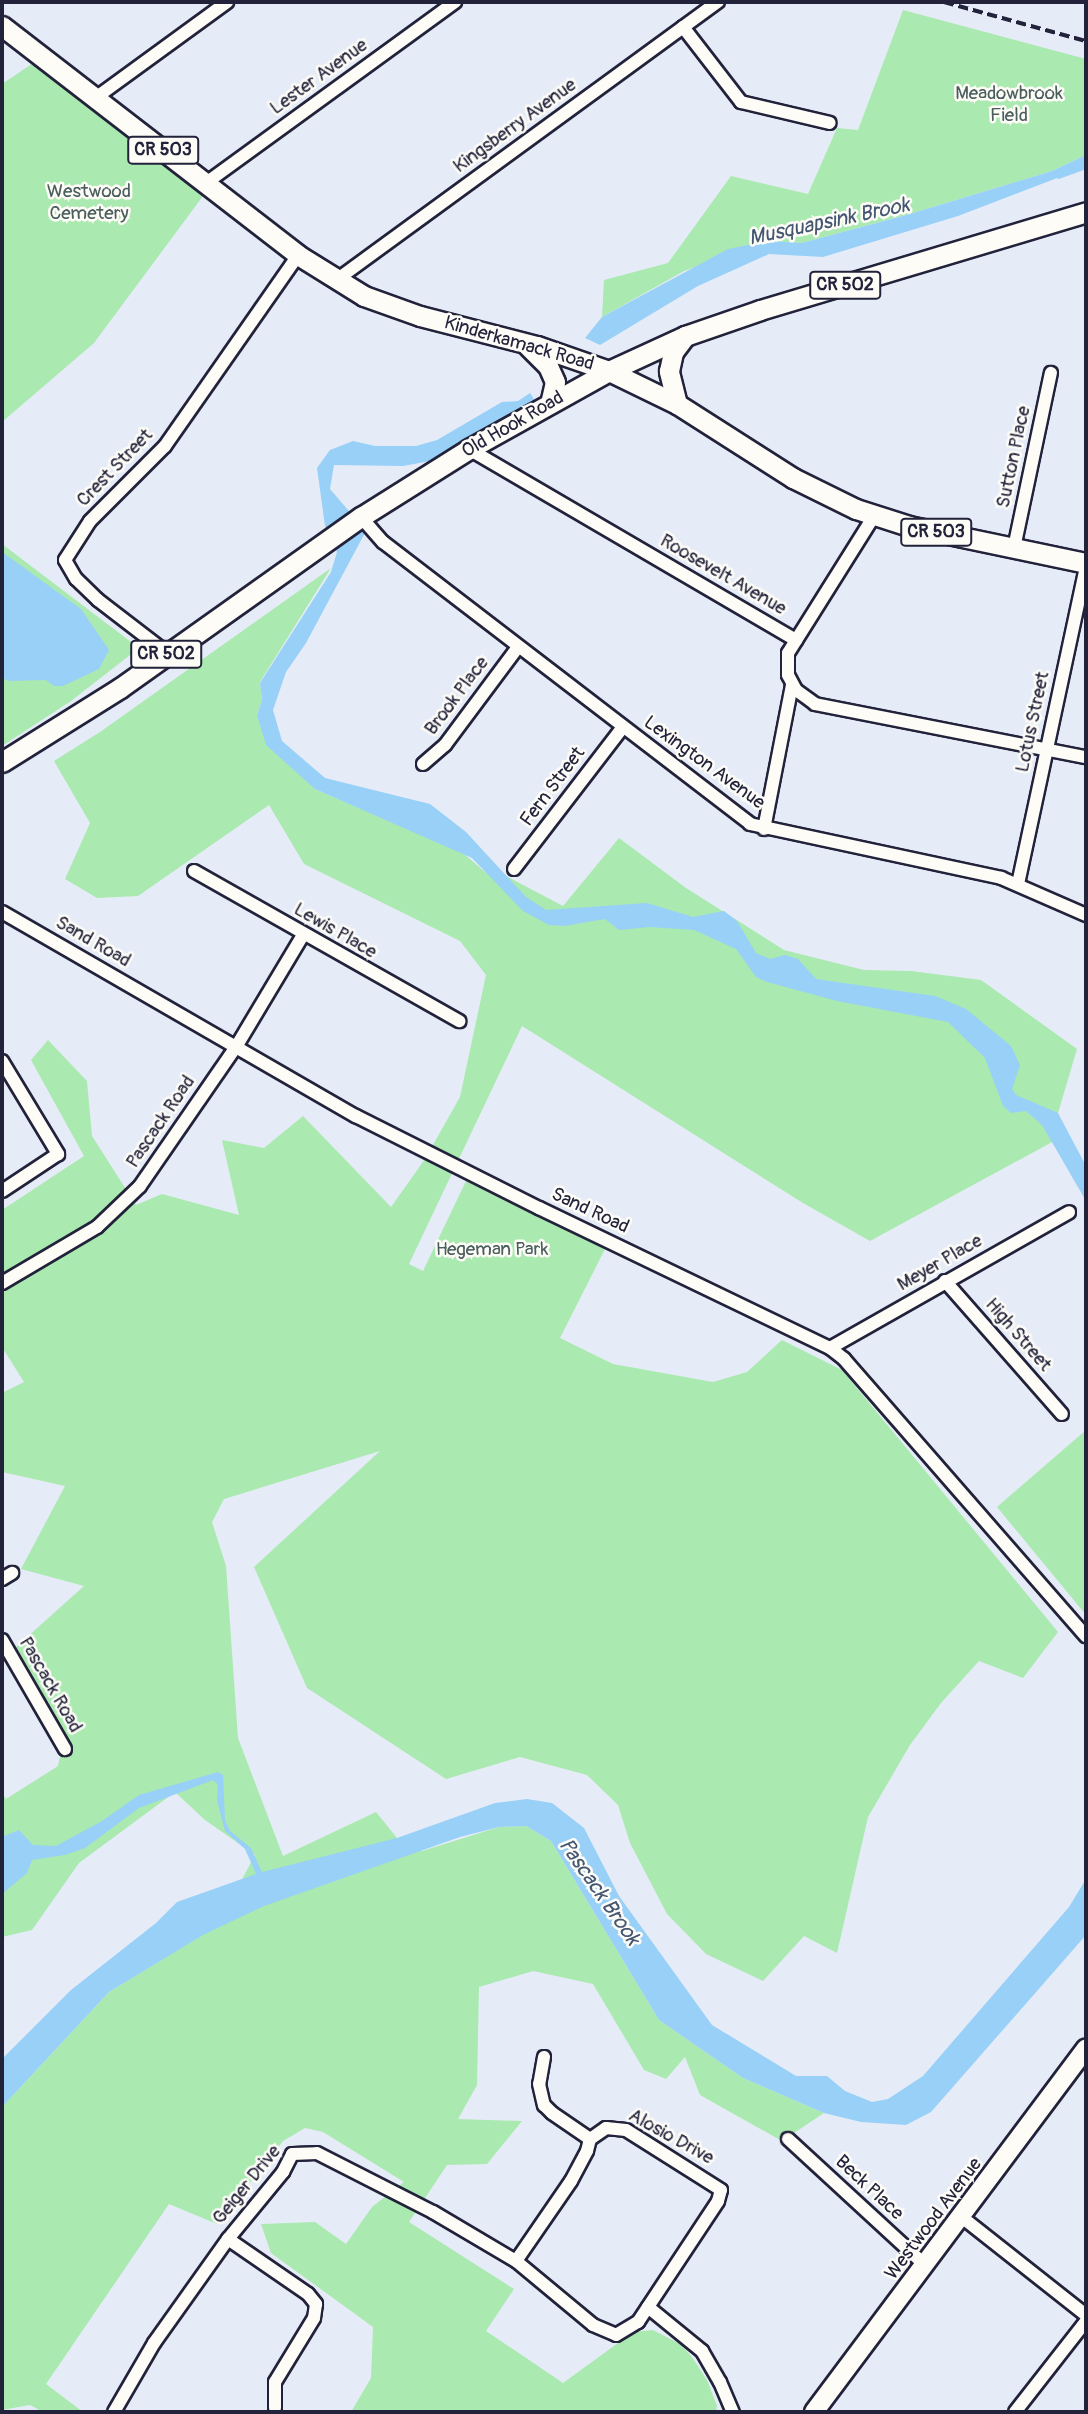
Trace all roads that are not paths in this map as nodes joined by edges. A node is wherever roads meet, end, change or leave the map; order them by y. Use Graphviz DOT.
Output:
graph roads {
  1 [pos="228,2"];
  2 [pos="455,2"];
  3 [pos="718,2"];
  4 [pos="2,26"];
  5 [pos="683,27"];
  6 [pos="94,99"];
  7 [pos="830,123"];
  8 [pos="206,183"];
  9 [pos="1086,212"];
  10 [pos="298,255"];
  11 [pos="335,281"];
  12 [pos="685,336"];
  13 [pos="525,343"];
  14 [pos="609,371"];
  15 [pos="1051,373"];
  16 [pos="550,403"];
  17 [pos="677,404"];
  18 [pos="469,449"];
  19 [pos="874,516"];
  20 [pos="361,517"];
  21 [pos="1014,548"];
  22 [pos="1086,566"];
  23 [pos="796,640"];
  24 [pos="519,647"];
  25 [pos="167,653"];
  26 [pos="792,685"];
  27 [pos="623,727"];
  28 [pos="1047,749"];
  29 [pos="1086,757"];
  30 [pos="2,762"];
  31 [pos="423,764"];
  32 [pos="764,829"];
  33 [pos="514,869"];
  34 [pos="194,871"];
  35 [pos="1018,884"];
  36 [pos="2,912"];
  37 [pos="1086,915"];
  38 [pos="303,935"];
  39 [pos="459,1021"];
  40 [pos="236,1046"];
  41 [pos="2,1061"];
  42 [pos="2,1192"];
  43 [pos="1069,1212"];
  44 [pos="945,1281"];
  45 [pos="2,1283"];
  46 [pos="830,1348"];
  47 [pos="1062,1414"];
  48 [pos="1086,1636"];
  49 [pos="2,1640"];
  50 [pos="65,1749"];
  51 [pos="1086,2049"];
  52 [pos="544,2057"];
  53 [pos="788,2138"];
  54 [pos="590,2139"];
  55 [pos="963,2218"];
  56 [pos="228,2239"];
  57 [pos="516,2262"];
  58 [pos="925,2265"];
  59 [pos="648,2307"];
  60 [pos="1086,2315"];
  61 [pos="1086,2320"];
  62 [pos="275,2408"];
  63 [pos="114,2412"];
  64 [pos="733,2412"];
  65 [pos="814,2412"];
  66 [pos="1015,2412"];
  1 -- 6 [label="street"];
  2 -- 8 [label="street, Lester Avenue"];
  3 -- 5 [label="street, Kingsberry Avenue"];
  4 -- 6 [label="main road, Kinderkamack Road / CR 503"];
  5 -- 7 [label="street"];
  5 -- 11 [label="street, Kingsberry Avenue"];
  6 -- 8 [label="main road, Kinderkamack Road / CR 503"];
  8 -- 10 [label="main road, Kinderkamack Road / CR 503"];
  9 -- 12 [label="main road, Old Hook Road / CR 502"];
  10 -- 11 [label="main road, Kinderkamack Road / CR 503"];
  10 -- 25 [label="street, Crest Street"];
  11 -- 13 [label="main road, Kinderkamack Road / CR 503"];
  12 -- 14 [label="main road, Old Hook Road / CR 502"];
  12 -- 17 [label="main road"];
  13 -- 14 [label="main road, Kinderkamack Road / CR 503"];
  13 -- 16 [label="main road"];
  14 -- 16 [label="main road, Old Hook Road / CR 502"];
  14 -- 17 [label="main road, Kinderkamack Road / CR 503"];
  15 -- 21 [label="street, Sutton Place"];
  16 -- 18 [label="main road, Old Hook Road / CR 502"];
  17 -- 19 [label="main road, Kinderkamack Road / CR 503"];
  18 -- 20 [label="main road, Old Hook Road / CR 502"];
  18 -- 23 [label="street, Roosevelt Avenue"];
  19 -- 21 [label="main road, Kinderkamack Road / CR 503"];
  19 -- 23 [label="street"];
  20 -- 24 [label="street, Lexington Avenue"];
  20 -- 25 [label="main road, Old Hook Road / CR 502"];
  21 -- 22 [label="main road, Kinderkamack Road / CR 503"];
  22 -- 28 [label="street, Lotus Street"];
  23 -- 26 [label="street, Roosevelt Avenue"];
  24 -- 27 [label="street, Lexington Avenue"];
  24 -- 31 [label="street, Brook Place"];
  25 -- 30 [label="main road, Old Hook Road / CR 502"];
  26 -- 28 [label="street"];
  26 -- 32 [label="street, Roosevelt Avenue"];
  27 -- 32 [label="street, Lexington Avenue"];
  27 -- 33 [label="street, Fern Street"];
  28 -- 29 [label="street"];
  28 -- 35 [label="street, Lotus Street"];
  32 -- 35 [label="street, Lexington Avenue"];
  34 -- 38 [label="street, Lewis Place"];
  35 -- 37 [label="street, Lexington Avenue"];
  36 -- 40 [label="street, Sand Road"];
  38 -- 39 [label="street, Lewis Place"];
  38 -- 40 [label="street, Pascack Road"];
  40 -- 45 [label="street, Pascack Road"];
  40 -- 46 [label="street, Sand Road"];
  41 -- 42 [label="street"];
  43 -- 44 [label="street, Meyer Place"];
  44 -- 46 [label="street, Meyer Place"];
  44 -- 47 [label="street, High Street"];
  46 -- 48 [label="street, Sand Road"];
  49 -- 50 [label="street, Pascack Road"];
  51 -- 55 [label="street, Westwood Avenue"];
  52 -- 54 [label="street"];
  53 -- 58 [label="street, Beck Place"];
  54 -- 57 [label="street"];
  54 -- 59 [label="street, Alosio Drive"];
  55 -- 58 [label="street, Westwood Avenue"];
  55 -- 60 [label="street"];
  56 -- 57 [label="street, Geiger Drive"];
  56 -- 62 [label="street"];
  56 -- 63 [label="street, Geiger Drive"];
  57 -- 59 [label="street, Geiger Drive"];
  58 -- 65 [label="street, Westwood Avenue"];
  59 -- 64 [label="street"];
  61 -- 66 [label="street"];
}
